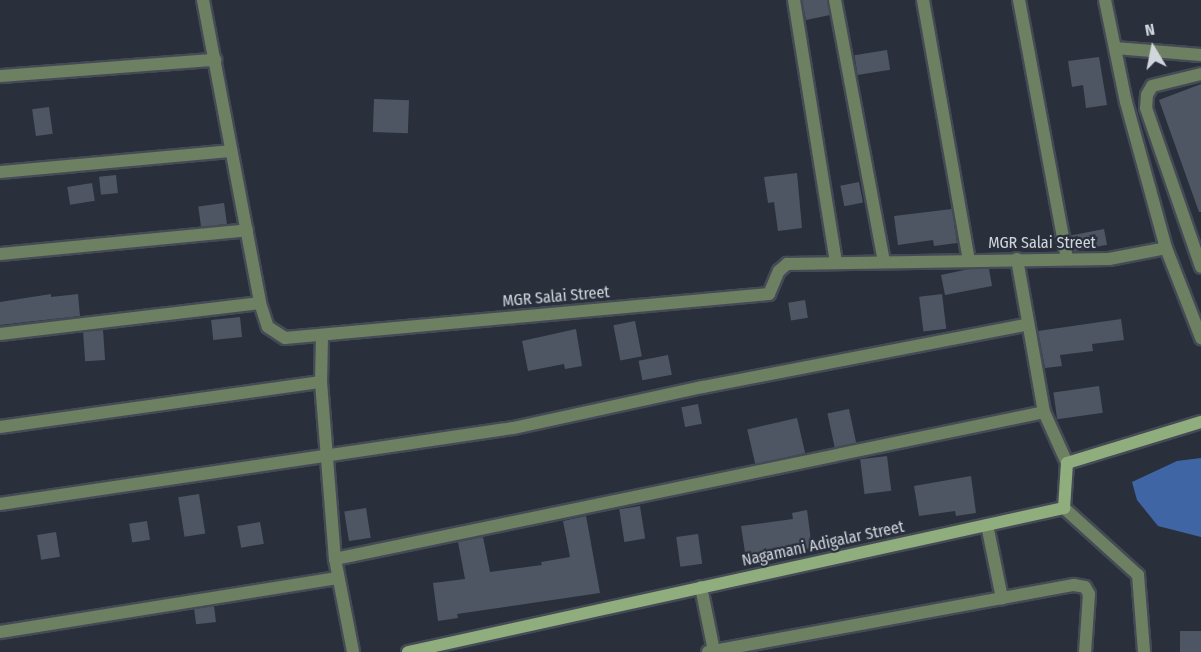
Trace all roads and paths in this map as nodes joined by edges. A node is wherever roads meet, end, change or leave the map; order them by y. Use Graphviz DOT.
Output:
graph roads {
  1 [pos="203,0"];
  2 [pos="794,0"];
  3 [pos="835,0"];
  4 [pos="923,0"];
  5 [pos="1019,0"];
  6 [pos="1105,0"];
  7 [pos="1115,48"];
  8 [pos="1201,55"];
  9 [pos="215,60"];
  10 [pos="1201,74"];
  11 [pos="0,76"];
  12 [pos="229,151"];
  13 [pos="0,172"];
  14 [pos="247,230"];
  15 [pos="1166,248"];
  16 [pos="0,254"];
  17 [pos="1017,259"];
  18 [pos="1067,259"];
  19 [pos="969,260"];
  20 [pos="836,261"];
  21 [pos="884,261"];
  22 [pos="1201,267"];
  23 [pos="260,303"];
  24 [pos="1026,325"];
  25 [pos="0,334"];
  26 [pos="322,336"];
  27 [pos="1201,338"];
  28 [pos="321,382"];
  29 [pos="1044,412"];
  30 [pos="1201,422"];
  31 [pos="0,427"];
  32 [pos="329,455"];
  33 [pos="1067,463"];
  34 [pos="0,504"];
  35 [pos="1064,508"];
  36 [pos="987,525"];
  37 [pos="335,559"];
  38 [pos="338,578"];
  39 [pos="701,587"];
  40 [pos="1002,598"];
  41 [pos="0,632"];
  42 [pos="711,651"];
  43 [pos="353,652"];
  44 [pos="408,652"];
  45 [pos="1085,652"];
  46 [pos="1144,652"];
  1 -- 9 [label="street, MGR Salai Street"];
  2 -- 20 [label="street"];
  3 -- 21 [label="street"];
  4 -- 19 [label="street"];
  5 -- 18 [label="street"];
  6 -- 7 [label="street"];
  7 -- 8 [label="street"];
  7 -- 15 [label="street"];
  9 -- 11 [label="street"];
  9 -- 12 [label="street, MGR Salai Street"];
  10 -- 22 [label="street"];
  12 -- 13 [label="street"];
  12 -- 14 [label="street, MGR Salai Street"];
  14 -- 16 [label="street"];
  14 -- 23 [label="street, MGR Salai Street"];
  15 -- 18 [label="street, MGR Salai Street"];
  15 -- 27 [label="street"];
  17 -- 18 [label="street, MGR Salai Street"];
  17 -- 19 [label="street, MGR Salai Street"];
  17 -- 24 [label="street"];
  19 -- 21 [label="street, MGR Salai Street"];
  20 -- 21 [label="street, MGR Salai Street"];
  20 -- 26 [label="street, MGR Salai Street"];
  23 -- 25 [label="street"];
  23 -- 26 [label="street, MGR Salai Street"];
  24 -- 29 [label="street"];
  24 -- 32 [label="street"];
  26 -- 28 [label="street"];
  28 -- 31 [label="street"];
  28 -- 32 [label="street"];
  29 -- 33 [label="street"];
  29 -- 37 [label="street"];
  30 -- 33 [label="street"];
  32 -- 34 [label="street"];
  32 -- 37 [label="street"];
  33 -- 35 [label="street"];
  35 -- 36 [label="street, Nagamani Adigalar Street"];
  35 -- 46 [label="street"];
  36 -- 39 [label="street, Nagamani Adigalar Street"];
  36 -- 40 [label="street"];
  37 -- 38 [label="street"];
  38 -- 41 [label="street"];
  38 -- 43 [label="street"];
  39 -- 42 [label="street"];
  39 -- 44 [label="street, Nagamani Adigalar Street"];
  40 -- 42 [label="street"];
  40 -- 45 [label="street"];
}
